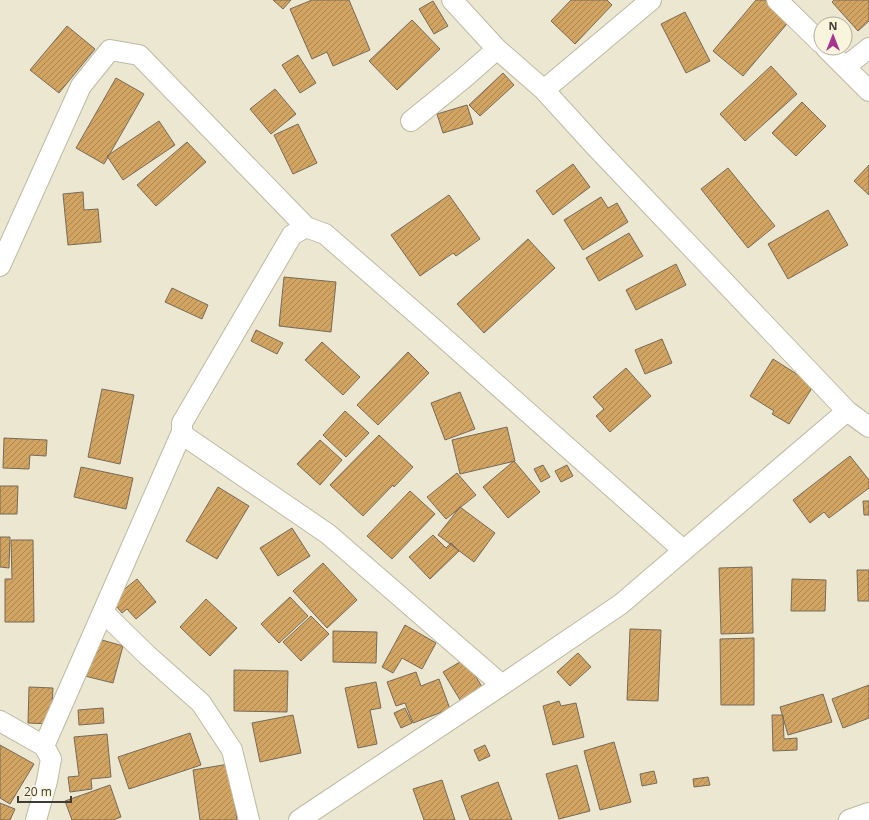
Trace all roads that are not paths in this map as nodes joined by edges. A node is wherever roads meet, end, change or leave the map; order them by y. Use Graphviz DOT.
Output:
graph roads {
  1 [pos="452,0"];
  2 [pos="651,0"];
  3 [pos="777,0"];
  4 [pos="813,35"];
  5 [pos="869,48"];
  6 [pos="498,49"];
  7 [pos="834,56"];
  8 [pos="845,67"];
  9 [pos="544,90"];
  10 [pos="869,91"];
  11 [pos="411,121"];
  12 [pos="306,227"];
  13 [pos="0,266"];
  14 [pos="847,410"];
  15 [pos="869,426"];
  16 [pos="182,432"];
  17 [pos="683,550"];
  18 [pos="103,612"];
  19 [pos="502,685"];
  20 [pos="0,721"];
  21 [pos="44,746"];
  22 [pos="869,813"];
  23 [pos="36,820"];
  24 [pos="249,820"];
  25 [pos="299,820"];
  26 [pos="849,820"];
  1 -- 6 [label="street"];
  2 -- 9 [label="street"];
  3 -- 4 [label="street"];
  5 -- 8 [label="street"];
  6 -- 9 [label="street"];
  6 -- 11 [label="street"];
  7 -- 8 [label="street"];
  8 -- 10 [label="street"];
  9 -- 14 [label="street"];
  12 -- 13 [label="street"];
  12 -- 16 [label="street"];
  12 -- 17 [label="street"];
  14 -- 15 [label="street"];
  14 -- 17 [label="street"];
  16 -- 18 [label="street"];
  16 -- 19 [label="street"];
  17 -- 19 [label="street"];
  18 -- 21 [label="street"];
  18 -- 24 [label="street"];
  19 -- 25 [label="street"];
  20 -- 21 [label="street"];
  21 -- 23 [label="street"];
  22 -- 26 [label="street"];
}
